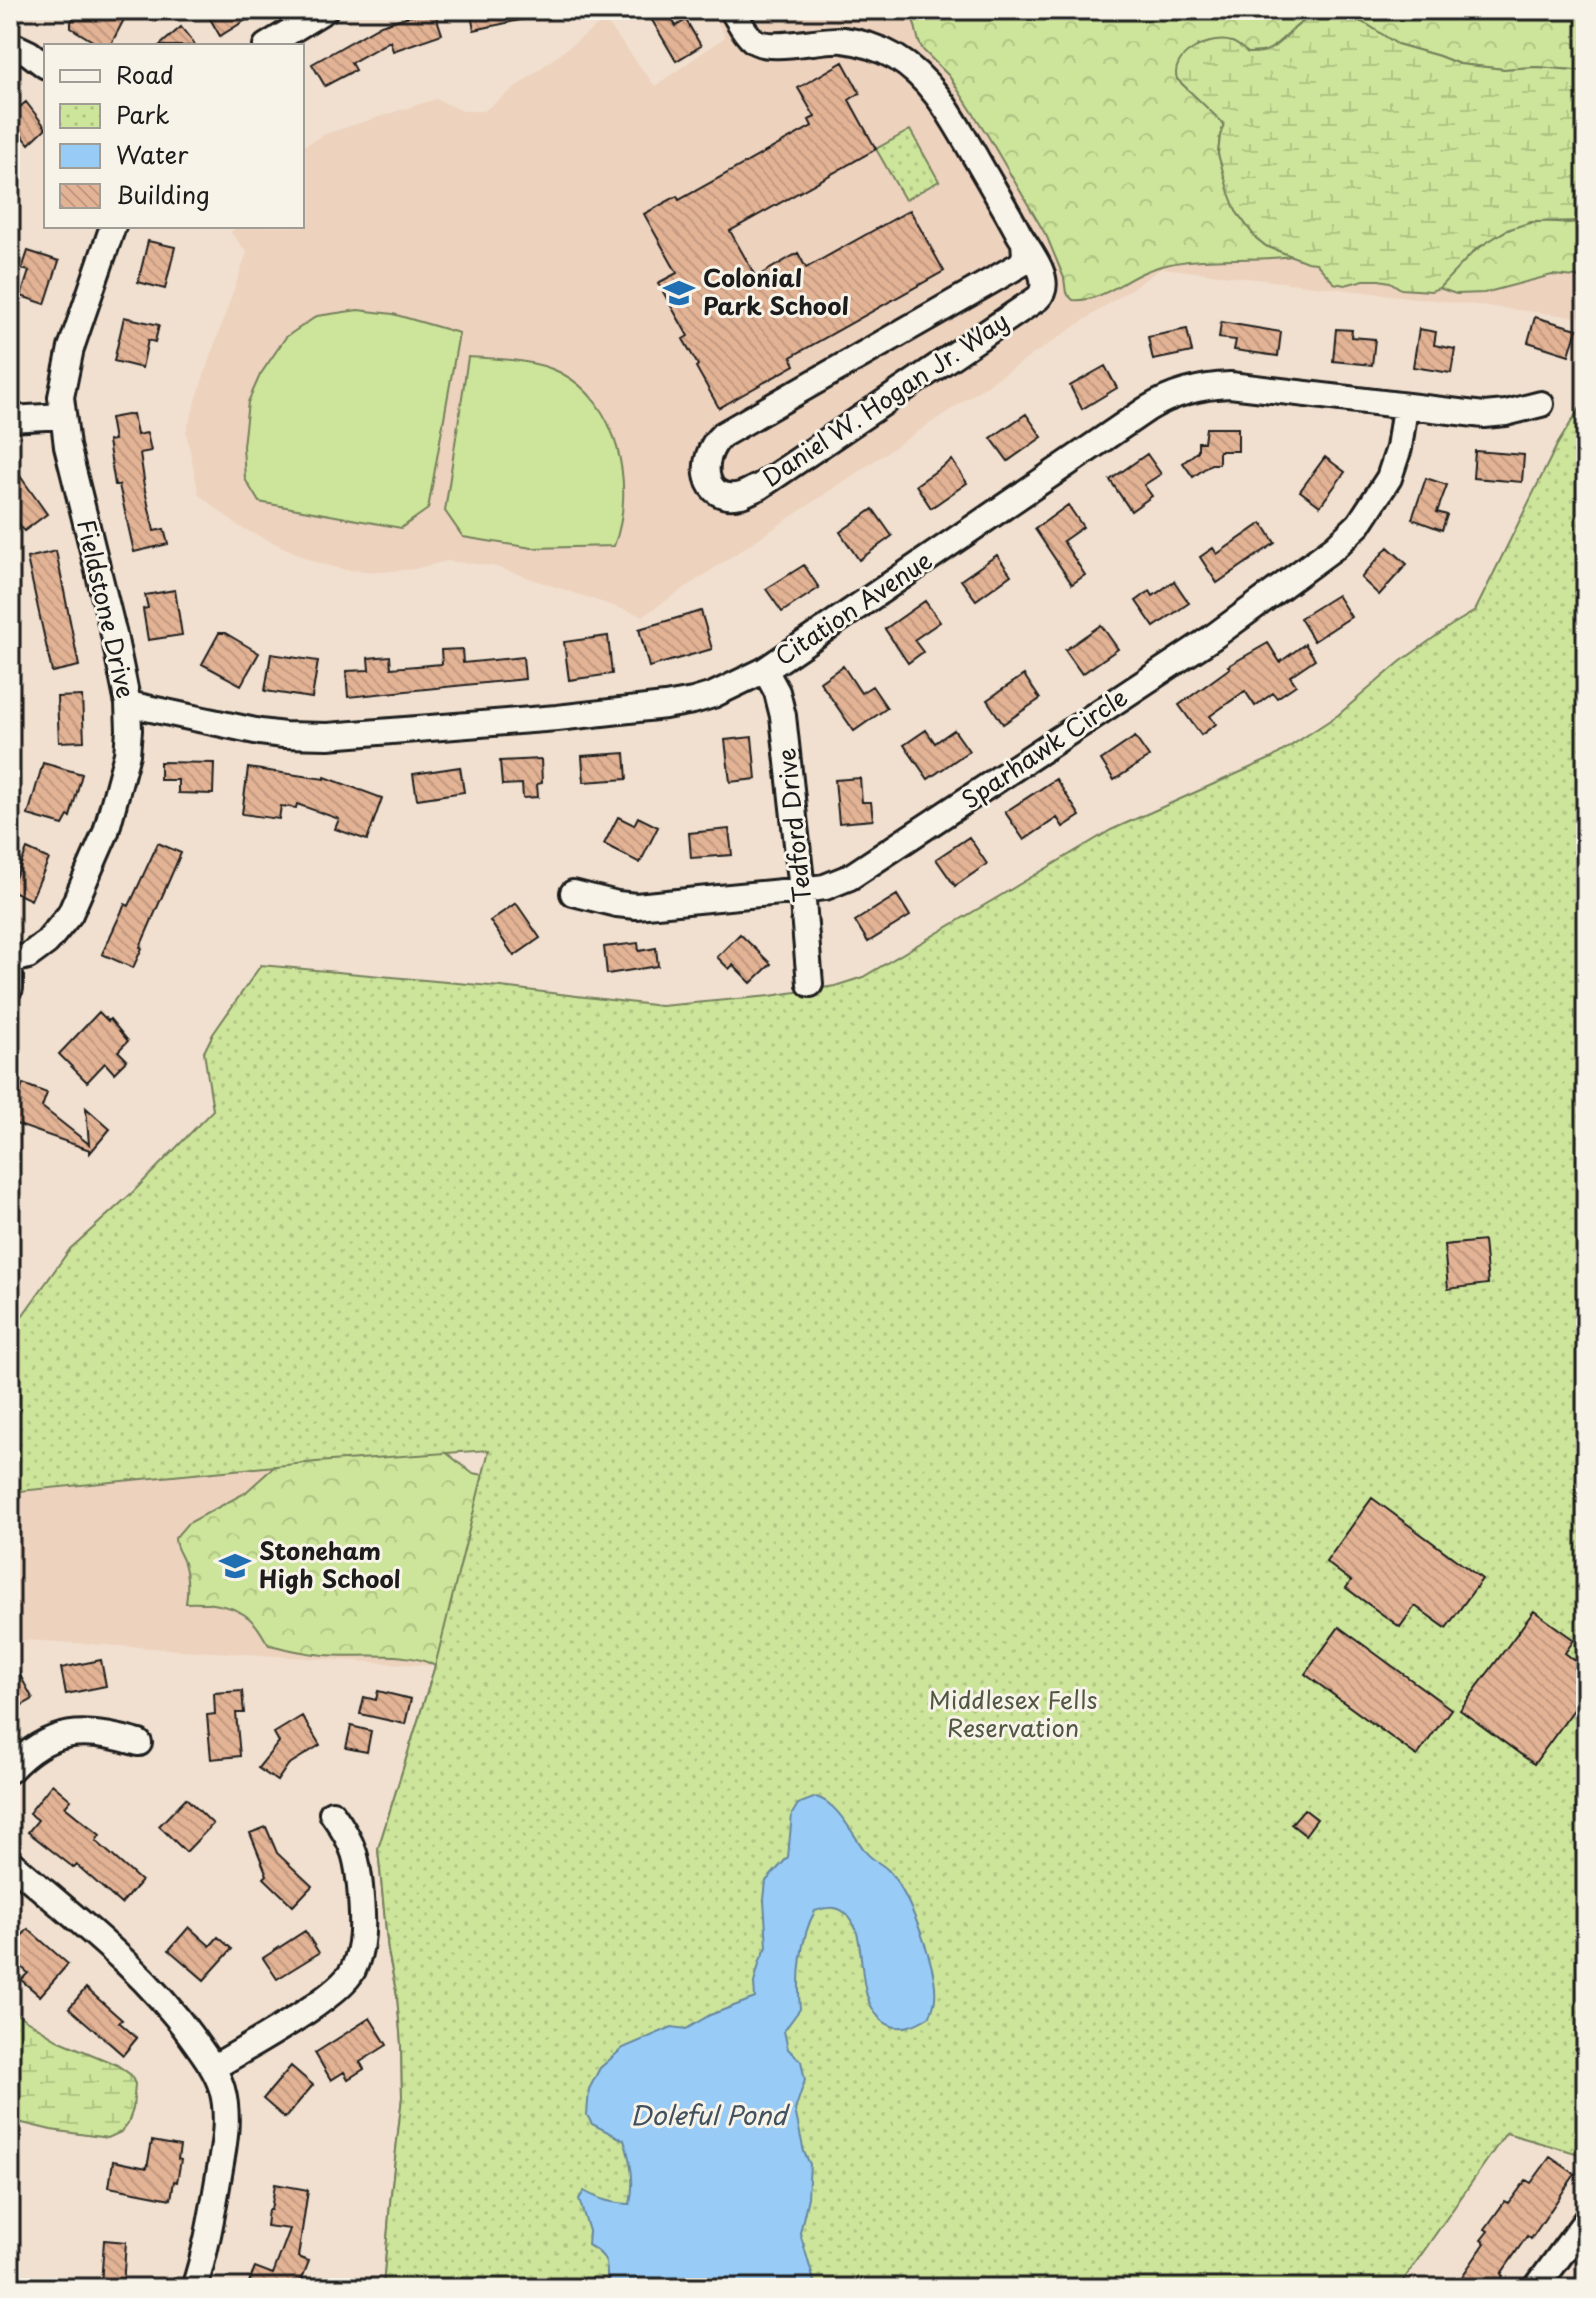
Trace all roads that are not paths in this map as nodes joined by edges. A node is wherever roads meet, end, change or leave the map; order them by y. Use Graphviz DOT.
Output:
graph roads {
  1 [pos="325,10"];
  2 [pos="732,10"];
  3 [pos="10,44"];
  4 [pos="269,44"];
  5 [pos="44,64"];
  6 [pos="112,228"];
  7 [pos="1024,242"];
  8 [pos="1541,404"];
  9 [pos="1405,407"];
  10 [pos="63,416"];
  11 [pos="10,419"];
  12 [pos="765,670"];
  13 [pos="128,704"];
  14 [pos="802,890"];
  15 [pos="573,893"];
  16 [pos="10,961"];
  17 [pos="10,971"];
  18 [pos="810,984"];
  19 [pos="10,988"];
  20 [pos="139,1743"];
  21 [pos="10,1770"];
  22 [pos="332,1813"];
  23 [pos="10,1862"];
  24 [pos="213,2068"];
  25 [pos="1586,2220"];
  26 [pos="194,2288"];
  27 [pos="1536,2288"];
  1 -- 4 [label="street"];
  2 -- 7 [label="street, Daniel W. Hogan Jr. Way"];
  3 -- 5 [label="street"];
  6 -- 10 [label="street, Fieldstone Drive"];
  7 -- 7 [label="street, Daniel W. Hogan Jr. Way"];
  8 -- 9 [label="street, Citation Avenue"];
  9 -- 12 [label="street, Citation Avenue"];
  9 -- 14 [label="street, Sparhawk Circle"];
  10 -- 11 [label="street"];
  10 -- 13 [label="street, Fieldstone Drive"];
  12 -- 13 [label="street, Citation Avenue"];
  12 -- 14 [label="street, Tedford Drive"];
  13 -- 16 [label="street, Fieldstone Drive"];
  14 -- 15 [label="street, Sparhawk Circle"];
  14 -- 18 [label="street, Tedford Drive"];
  17 -- 19 [label="street"];
  20 -- 21 [label="street"];
  22 -- 24 [label="street"];
  23 -- 24 [label="street"];
  24 -- 26 [label="street"];
  25 -- 27 [label="street"];
}
